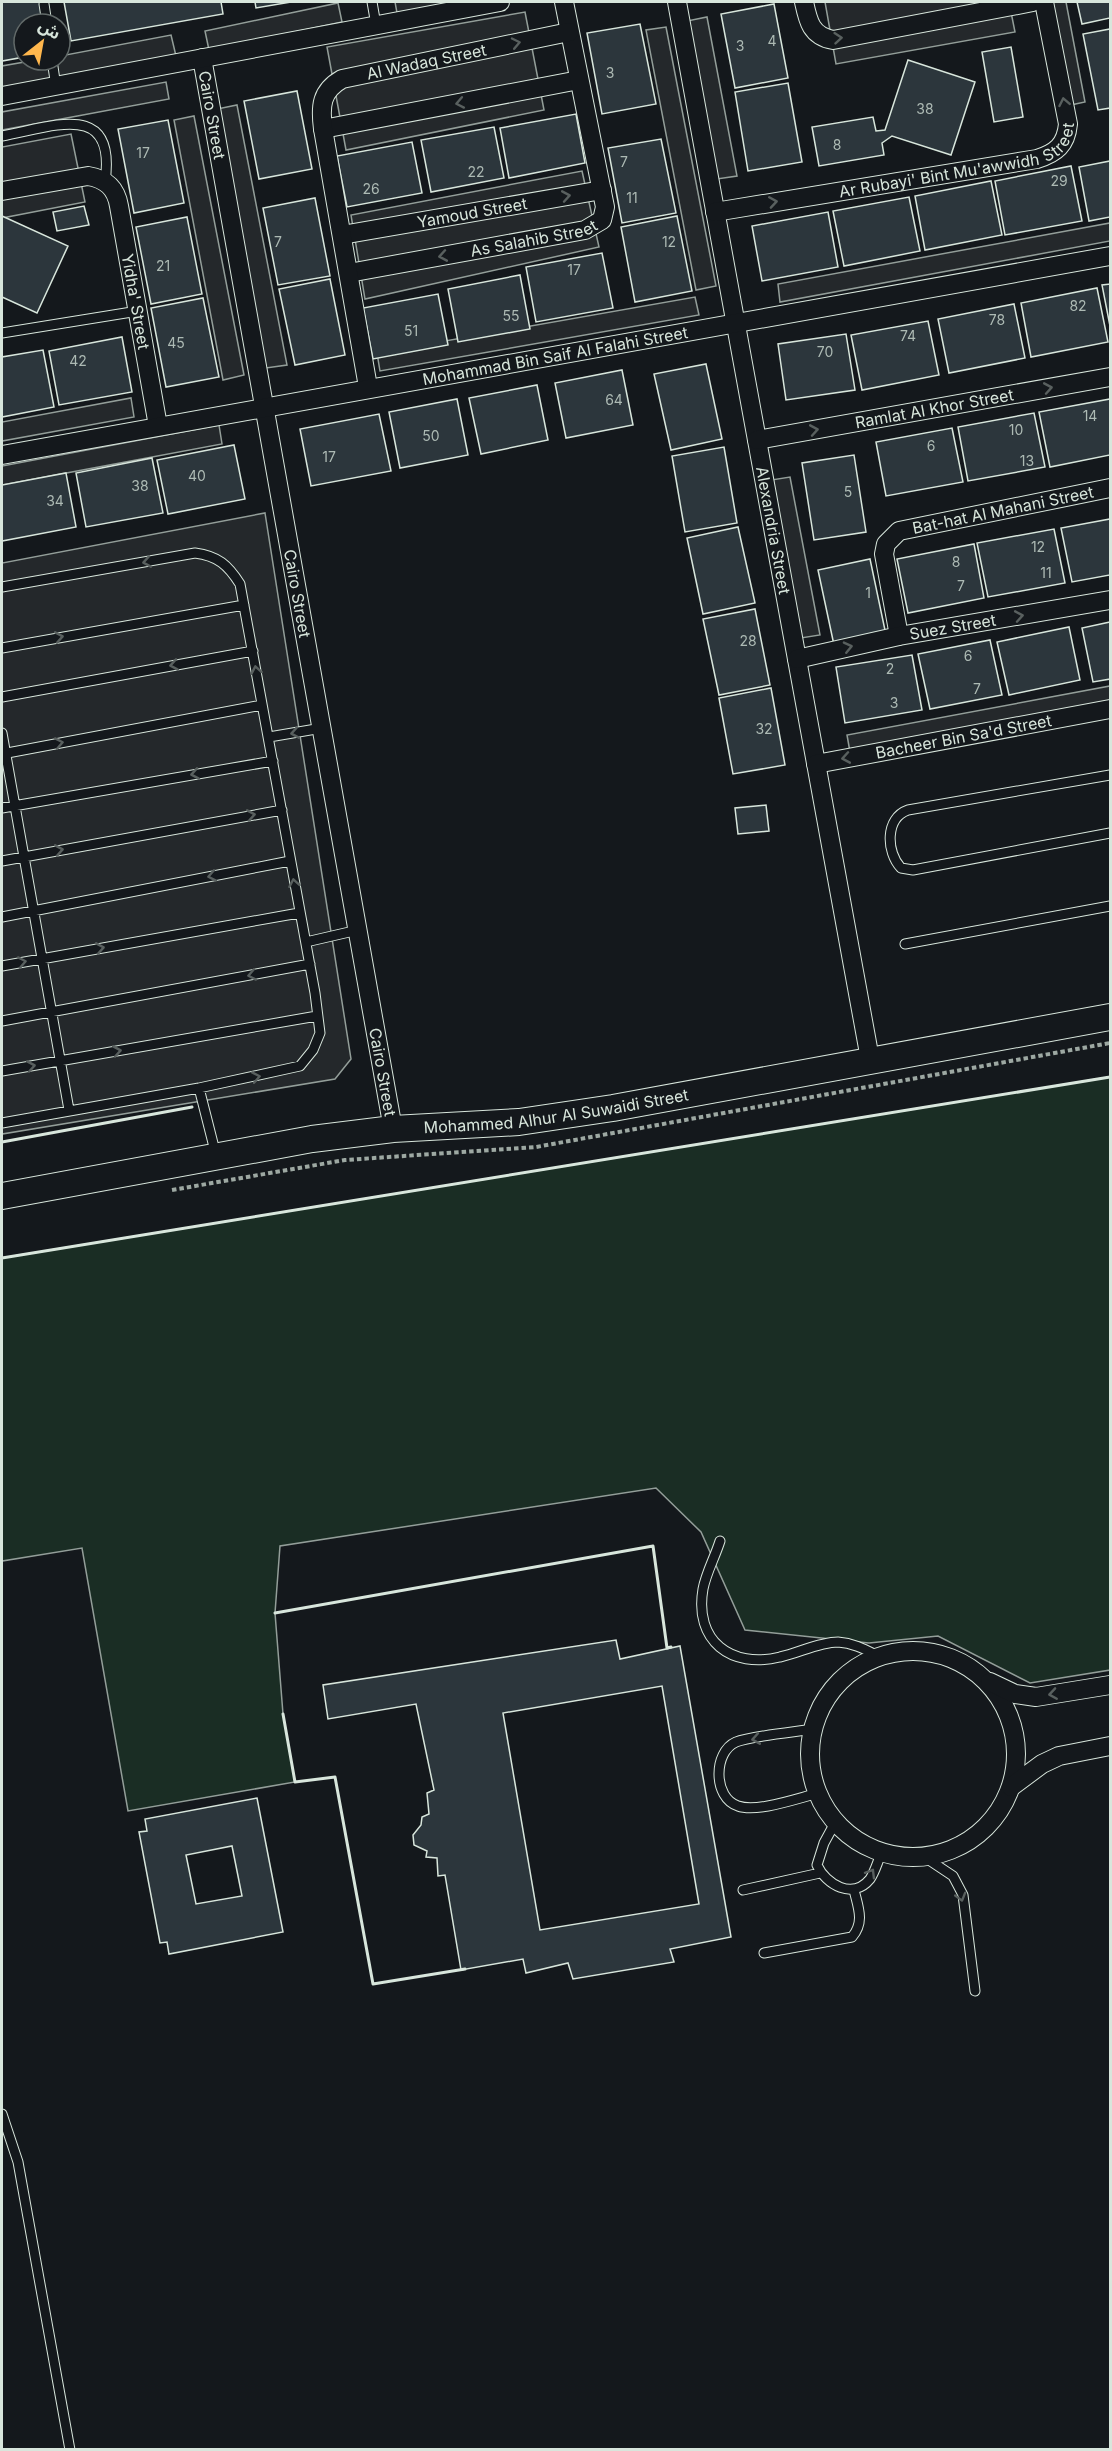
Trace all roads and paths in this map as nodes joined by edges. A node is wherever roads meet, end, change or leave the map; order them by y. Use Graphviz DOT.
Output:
graph roads {
  1 [pos="372,2"];
  2 [pos="501,2"];
  3 [pos="564,2"];
  4 [pos="677,2"];
  5 [pos="804,2"];
  6 [pos="1033,2"];
  7 [pos="1044,2"];
  8 [pos="44,4"];
  9 [pos="45,12"];
  10 [pos="376,25"];
  11 [pos="569,32"];
  12 [pos="202,58"];
  13 [pos="54,72"];
  14 [pos="579,80"];
  15 [pos="56,87"];
  16 [pos="2,96"];
  17 [pos="322,124"];
  18 [pos="2,136"];
  19 [pos="105,182"];
  20 [pos="2,191"];
  21 [pos="603,195"];
  22 [pos="715,212"];
  23 [pos="342,235"];
  24 [pos="1110,256"];
  25 [pos="349,273"];
  26 [pos="138,311"];
  27 [pos="735,323"];
  28 [pos="2,333"];
  29 [pos="1110,377"];
  30 [pos="368,387"];
  31 [pos="264,407"];
  32 [pos="158,426"];
  33 [pos="757,440"];
  34 [pos="2,455"];
  35 [pos="1110,488"];
  36 [pos="2,587"];
  37 [pos="1110,600"];
  38 [pos="244,605"];
  39 [pos="899,636"];
  40 [pos="2,648"];
  41 [pos="253,651"];
  42 [pos="797,659"];
  43 [pos="2,697"];
  44 [pos="262,705"];
  45 [pos="1110,709"];
  46 [pos="322,728"];
  47 [pos="2,732"];
  48 [pos="268,737"];
  49 [pos="3,754"];
  50 [pos="273,761"];
  51 [pos="816,764"];
  52 [pos="1110,775"];
  53 [pos="15,805"];
  54 [pos="2,808"];
  55 [pos="282,810"];
  56 [pos="1110,833"];
  57 [pos="24,856"];
  58 [pos="2,861"];
  59 [pos="290,861"];
  60 [pos="1110,906"];
  61 [pos="34,911"];
  62 [pos="299,913"];
  63 [pos="2,917"];
  64 [pos="358,930"];
  65 [pos="306,942"];
  66 [pos="905,944"];
  67 [pos="42,959"];
  68 [pos="310,964"];
  69 [pos="2,966"];
  70 [pos="52,1012"];
  71 [pos="317,1016"];
  72 [pos="1110,1017"];
  73 [pos="2,1021"];
  74 [pos="1110,1044"];
  75 [pos="870,1059"];
  76 [pos="60,1061"];
  77 [pos="2,1071"];
  78 [pos="199,1088"];
  79 [pos="69,1110"];
  80 [pos="2,1123"];
  81 [pos="393,1129"];
  82 [pos="216,1155"];
  83 [pos="345,1160"];
  84 [pos="2,1196"];
  85 [pos="720,1541"];
  86 [pos="880,1657"];
  87 [pos="984,1679"];
  88 [pos="1110,1685"];
  89 [pos="814,1729"];
  90 [pos="1110,1746"];
  91 [pos="1011,1787"];
  92 [pos="819,1793"];
  93 [pos="836,1821"];
  94 [pos="882,1852"];
  95 [pos="923,1856"];
  96 [pos="820,1873"];
  97 [pos="743,1890"];
  98 [pos="854,1890"];
  99 [pos="764,1953"];
  100 [pos="975,1990"];
  101 [pos="2,2114"];
  102 [pos="70,2450"];
  1 -- 10 [label="lane"];
  2 -- 10 [label="street"];
  3 -- 11 [label="street, As Salahib Street"];
  4 -- 22 [label="street, Alexandria Street"];
  5 -- 6 [label="street, one-way"];
  22 -- 7 [label="street, Ar Rubayi' Bint Mu'awwidh Street, one-way"];
  8 -- 9 [label="lane"];
  10 -- 12 [label="street"];
  11 -- 14 [label="street, As Salahib Street"];
  17 -- 11 [label="street, Al Wadaq Street, one-way"];
  12 -- 15 [label="street"];
  12 -- 31 [label="street, Cairo Street"];
  13 -- 15 [label="lane"];
  14 -- 17 [label="street, one-way"];
  14 -- 21 [label="street, As Salahib Street"];
  15 -- 16 [label="street"];
  17 -- 23 [label="street, Al Wadaq Street"];
  18 -- 19 [label="lane, Yidha' Street"];
  19 -- 20 [label="street"];
  19 -- 26 [label="street, Yidha' Street"];
  23 -- 21 [label="street, Yamoud Street, one-way"];
  21 -- 25 [label="street, As Salahib Street, one-way"];
  22 -- 27 [label="street, Alexandria Street"];
  23 -- 25 [label="street, Al Wadaq Street"];
  24 -- 27 [label="street, Mohammad Bin Saif Al Falahi Street"];
  25 -- 30 [label="street, Al Wadaq Street"];
  26 -- 28 [label="lane"];
  26 -- 32 [label="street, Yidha' Street"];
  27 -- 30 [label="street, Mohammad Bin Saif Al Falahi Street"];
  27 -- 33 [label="street, Alexandria Street"];
  33 -- 29 [label="street, Ramlat Al Khor Street, one-way"];
  30 -- 31 [label="street, Mohammad Bin Saif Al Falahi Street"];
  31 -- 32 [label="street, Mohammad Bin Saif Al Falahi Street"];
  31 -- 46 [label="street, Cairo Street"];
  32 -- 34 [label="street, Mohammad Bin Saif Al Falahi Street"];
  33 -- 42 [label="street, Alexandria Street"];
  35 -- 39 [label="street, Bat-hat Al Mahani Street"];
  38 -- 36 [label="lane, one-way"];
  39 -- 37 [label="street, Suez Street, one-way"];
  40 -- 38 [label="lane, one-way"];
  38 -- 41 [label="lane"];
  42 -- 39 [label="street, Suez Street, one-way"];
  41 -- 43 [label="lane, one-way"];
  44 -- 41 [label="lane, one-way"];
  42 -- 51 [label="street, Alexandria Street"];
  44 -- 48 [label="lane"];
  49 -- 44 [label="lane, one-way"];
  45 -- 51 [label="street, Bacheer Bin Sa'd Street, one-way"];
  46 -- 48 [label="lane, one-way"];
  46 -- 64 [label="street, Cairo Street"];
  47 -- 49 [label="lane"];
  48 -- 50 [label="lane"];
  49 -- 53 [label="lane"];
  50 -- 53 [label="lane, one-way"];
  50 -- 55 [label="lane"];
  51 -- 75 [label="street, Alexandria Street"];
  52 -- 56 [label="lane"];
  53 -- 54 [label="lane"];
  53 -- 57 [label="lane"];
  57 -- 55 [label="lane, one-way"];
  55 -- 59 [label="lane"];
  57 -- 58 [label="lane"];
  57 -- 61 [label="lane"];
  59 -- 61 [label="lane, one-way"];
  62 -- 59 [label="lane, one-way"];
  60 -- 66 [label="lane"];
  61 -- 63 [label="lane"];
  61 -- 67 [label="lane"];
  62 -- 65 [label="lane"];
  67 -- 62 [label="lane, one-way"];
  64 -- 65 [label="lane"];
  64 -- 81 [label="street, Cairo Street"];
  65 -- 68 [label="lane"];
  69 -- 67 [label="lane, one-way"];
  67 -- 70 [label="lane"];
  68 -- 70 [label="lane, one-way"];
  68 -- 71 [label="lane"];
  70 -- 73 [label="lane"];
  70 -- 76 [label="lane"];
  76 -- 71 [label="lane, one-way"];
  78 -- 71 [label="lane, one-way"];
  72 -- 75 [label="street, Mohammed Alhur Al Suwaidi Street"];
  74 -- 83 [label="path"];
  75 -- 81 [label="street, Mohammed Alhur Al Suwaidi Street"];
  77 -- 76 [label="lane, one-way"];
  76 -- 79 [label="lane"];
  78 -- 79 [label="lane"];
  78 -- 82 [label="lane"];
  79 -- 80 [label="lane"];
  81 -- 82 [label="street, Mohammed Alhur Al Suwaidi Street"];
  82 -- 84 [label="street, Mohammed Alhur Al Suwaidi Street"];
  85 -- 86 [label="lane"];
  86 -- 87 [label="street"];
  86 -- 89 [label="street"];
  88 -- 87 [label="street, one-way"];
  87 -- 91 [label="street"];
  89 -- 92 [label="street"];
  89 -- 92 [label="lane, one-way"];
  90 -- 91 [label="street"];
  91 -- 95 [label="street"];
  92 -- 93 [label="street"];
  93 -- 94 [label="street"];
  93 -- 96 [label="lane"];
  94 -- 95 [label="street"];
  98 -- 94 [label="lane, one-way"];
  95 -- 100 [label="lane, one-way"];
  96 -- 97 [label="lane"];
  96 -- 98 [label="lane"];
  98 -- 99 [label="lane"];
  101 -- 102 [label="lane"];
}
